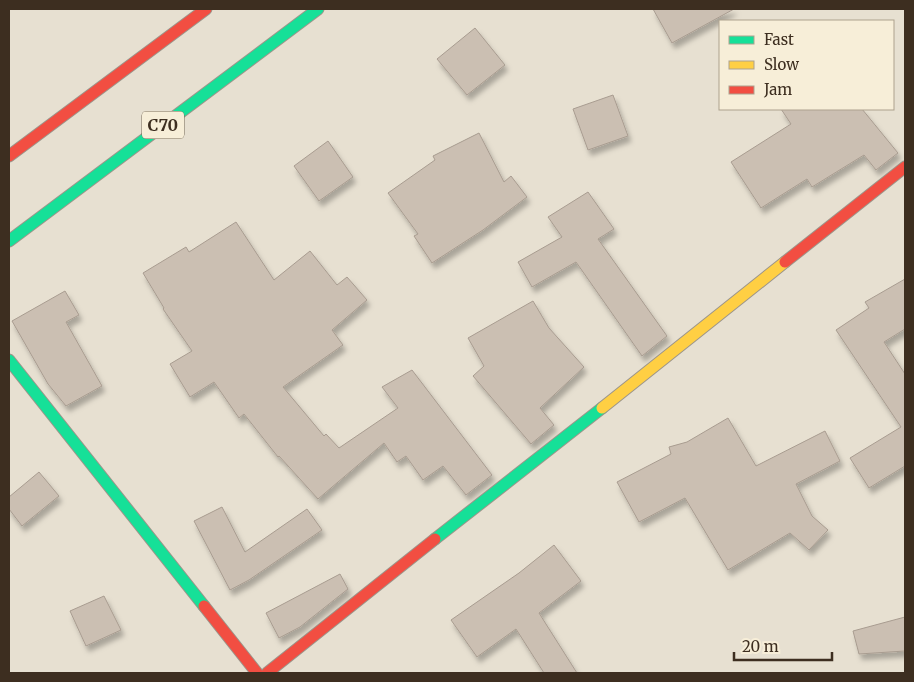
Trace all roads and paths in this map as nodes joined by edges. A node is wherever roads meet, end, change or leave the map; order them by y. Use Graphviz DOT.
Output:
graph roads {
  1 [pos="206,9"];
  2 [pos="318,9"];
  3 [pos="9,156"];
  4 [pos="905,168"];
  5 [pos="9,241"];
  6 [pos="9,360"];
  7 [pos="258,673"];
  8 [pos="267,673"];
  1 -- 3 [label="main road"];
  2 -- 5 [label="main road, C70"];
  4 -- 8 [label="main road"];
  6 -- 7 [label="main road"];
}
